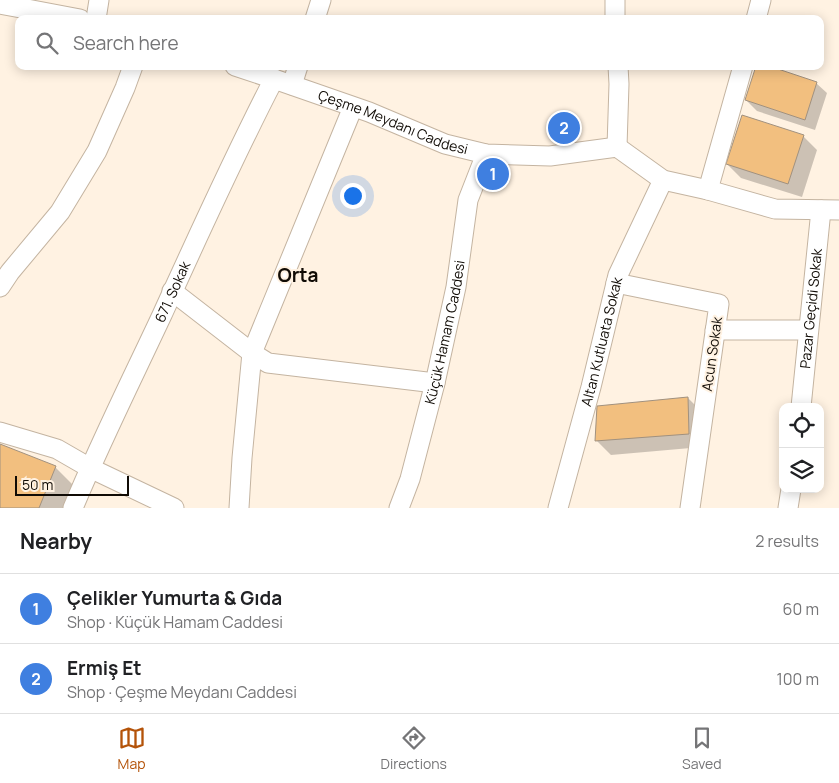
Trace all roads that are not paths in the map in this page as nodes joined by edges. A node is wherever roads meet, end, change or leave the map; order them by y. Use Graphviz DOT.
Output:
graph roads {
  1 [pos="99,0"];
  2 [pos="321,0"];
  3 [pos="615,0"];
  4 [pos="761,0"];
  5 [pos="0,4"];
  6 [pos="59,15"];
  7 [pos="97,15"];
  8 [pos="316,15"];
  9 [pos="615,15"];
  10 [pos="757,15"];
  11 [pos="132,70"];
  12 [pos="248,70"];
  13 [pos="294,70"];
  14 [pos="618,70"];
  15 [pos="742,70"];
  16 [pos="283,82"];
  17 [pos="353,107"];
  18 [pos="617,147"];
  19 [pos="486,154"];
  20 [pos="663,180"];
  21 [pos="708,190"];
  22 [pos="830,210"];
  23 [pos="616,283"];
  24 [pos="0,287"];
  25 [pos="172,291"];
  26 [pos="715,330"];
  27 [pos="808,330"];
  28 [pos="252,353"];
  29 [pos="435,383"];
  30 [pos="801,403"];
  31 [pos="0,432"];
  32 [pos="90,468"];
  33 [pos="790,493"];
  34 [pos="169,507"];
  35 [pos="73,508"];
  36 [pos="239,508"];
  37 [pos="399,508"];
  38 [pos="558,508"];
  39 [pos="690,508"];
  40 [pos="788,508"];
  1 -- 7 [label="street"];
  2 -- 8 [label="street"];
  3 -- 9 [label="street"];
  4 -- 10 [label="street"];
  5 -- 6 [label="street"];
  11 -- 24 [label="street"];
  12 -- 16 [label="street, Çeşme Meydanı Caddesi"];
  13 -- 16 [label="street, 671. Sokak"];
  14 -- 18 [label="street"];
  15 -- 21 [label="street"];
  16 -- 17 [label="street, Çeşme Meydanı Caddesi"];
  16 -- 25 [label="street, 671. Sokak"];
  17 -- 19 [label="street, Çeşme Meydanı Caddesi"];
  17 -- 28 [label="street"];
  18 -- 19 [label="street, Çeşme Meydanı Caddesi"];
  18 -- 20 [label="street"];
  19 -- 29 [label="street, Küçük Hamam Caddesi"];
  20 -- 21 [label="street"];
  20 -- 23 [label="street, Altan Kutluata Sokak"];
  21 -- 22 [label="street"];
  22 -- 27 [label="street, Pazar Geçidi Sokak"];
  23 -- 26 [label="street, Acun Sokak"];
  23 -- 38 [label="street, Altan Kutluata Sokak"];
  25 -- 28 [label="street"];
  25 -- 32 [label="street, 671. Sokak"];
  26 -- 27 [label="street"];
  26 -- 39 [label="street, Acun Sokak"];
  27 -- 30 [label="street, Pazar Geçidi Sokak"];
  28 -- 29 [label="street"];
  28 -- 36 [label="street"];
  29 -- 37 [label="street, Küçük Hamam Caddesi"];
  31 -- 32 [label="street"];
  32 -- 34 [label="street"];
  32 -- 35 [label="street, 671. Sokak"];
  33 -- 40 [label="street"];
}
